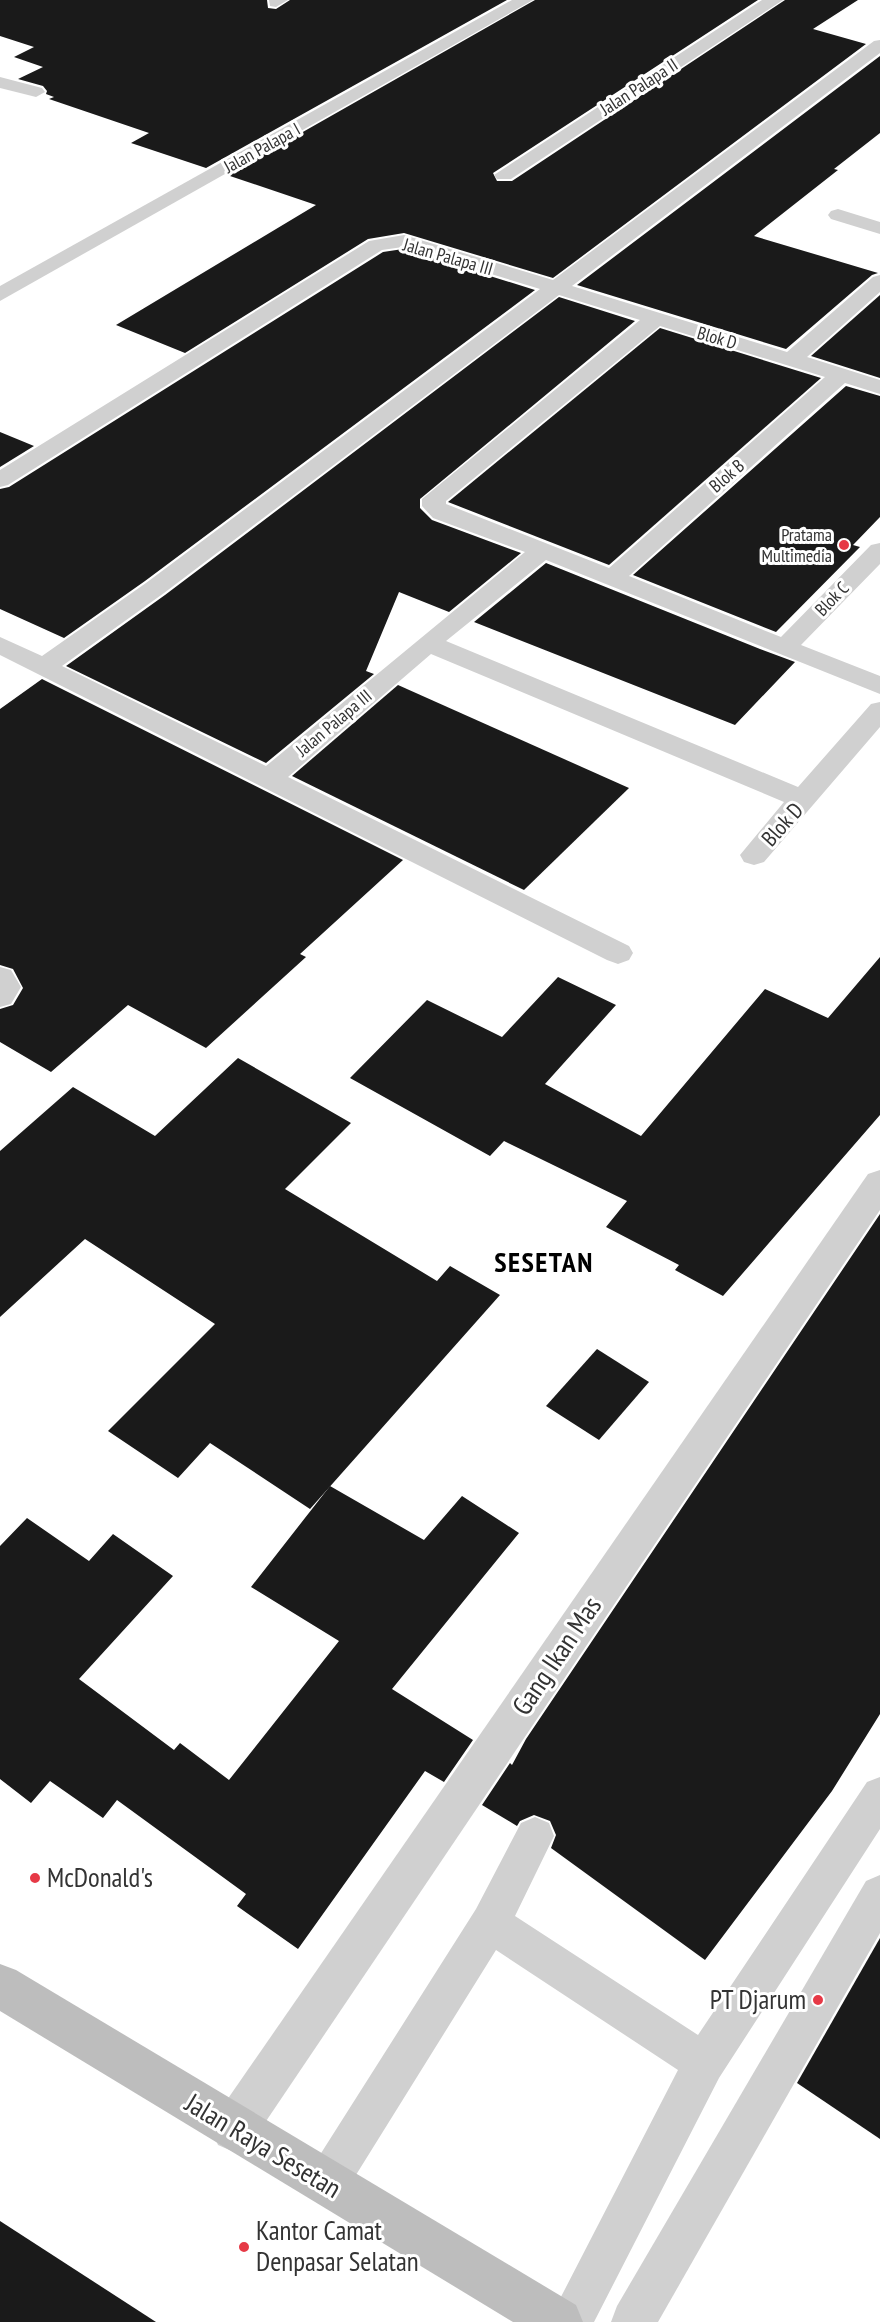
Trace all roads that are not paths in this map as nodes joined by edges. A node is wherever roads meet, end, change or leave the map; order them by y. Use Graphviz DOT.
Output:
graph roads {
  1 [pos="524,0"];
  2 [pos="774,0"];
  3 [pos="880,45"];
  4 [pos="0,82"];
  5 [pos="36,92"];
  6 [pos="504,175"];
  7 [pos="838,215"];
  8 [pos="880,228"];
  9 [pos="880,281"];
  10 [pos="554,289"];
  11 [pos="0,295"];
  12 [pos="654,320"];
  13 [pos="792,359"];
  14 [pos="842,374"];
  15 [pos="880,387"];
  16 [pos="0,480"];
  17 [pos="543,550"];
  18 [pos="880,550"];
  19 [pos="612,578"];
  20 [pos="428,642"];
  21 [pos="0,645"];
  22 [pos="784,648"];
  23 [pos="43,667"];
  24 [pos="880,686"];
  25 [pos="880,710"];
  26 [pos="267,780"];
  27 [pos="804,800"];
  28 [pos="754,855"];
  29 [pos="618,953"];
  30 [pos="0,978"];
  31 [pos="0,996"];
  32 [pos="880,1184"];
  33 [pos="880,1795"];
  34 [pos="535,1836"];
  35 [pos="880,1895"];
  36 [pos="490,1923"];
  37 [pos="0,1986"];
  38 [pos="704,2063"];
  39 [pos="234,2128"];
  40 [pos="326,2184"];
  41 [pos="560,2322"];
  42 [pos="570,2322"];
  43 [pos="633,2322"];
  1 -- 11 [label="street, Jalan Palapa I"];
  2 -- 6 [label="street, Jalan Palapa II"];
  3 -- 10 [label="street"];
  4 -- 5 [label="street"];
  7 -- 8 [label="street"];
  9 -- 13 [label="street"];
  10 -- 12 [label="street, Blok D"];
  10 -- 16 [label="street, Jalan Palapa III"];
  10 -- 23 [label="street"];
  12 -- 13 [label="street, Blok D"];
  12 -- 17 [label="street"];
  13 -- 14 [label="street, Blok D"];
  14 -- 15 [label="street, Blok D"];
  14 -- 19 [label="street, Blok B"];
  17 -- 19 [label="street"];
  17 -- 20 [label="street, Jalan Palapa III"];
  18 -- 22 [label="street, Blok C"];
  19 -- 22 [label="street"];
  20 -- 26 [label="street, Jalan Palapa III"];
  20 -- 27 [label="street"];
  21 -- 23 [label="street"];
  22 -- 24 [label="street"];
  23 -- 26 [label="street"];
  25 -- 27 [label="street, Blok D"];
  26 -- 29 [label="street"];
  27 -- 28 [label="street, Blok D"];
  30 -- 31 [label="street"];
  32 -- 39 [label="street, Gang Ikan Mas"];
  33 -- 38 [label="lane"];
  34 -- 36 [label="lane"];
  35 -- 43 [label="lane"];
  36 -- 38 [label="lane"];
  36 -- 40 [label="lane"];
  37 -- 39 [label="main road, Jalan Raya Sesetan"];
  38 -- 42 [label="lane"];
  39 -- 40 [label="main road, Jalan Raya Sesetan"];
  40 -- 41 [label="main road, Jalan Raya Sesetan"];
}
